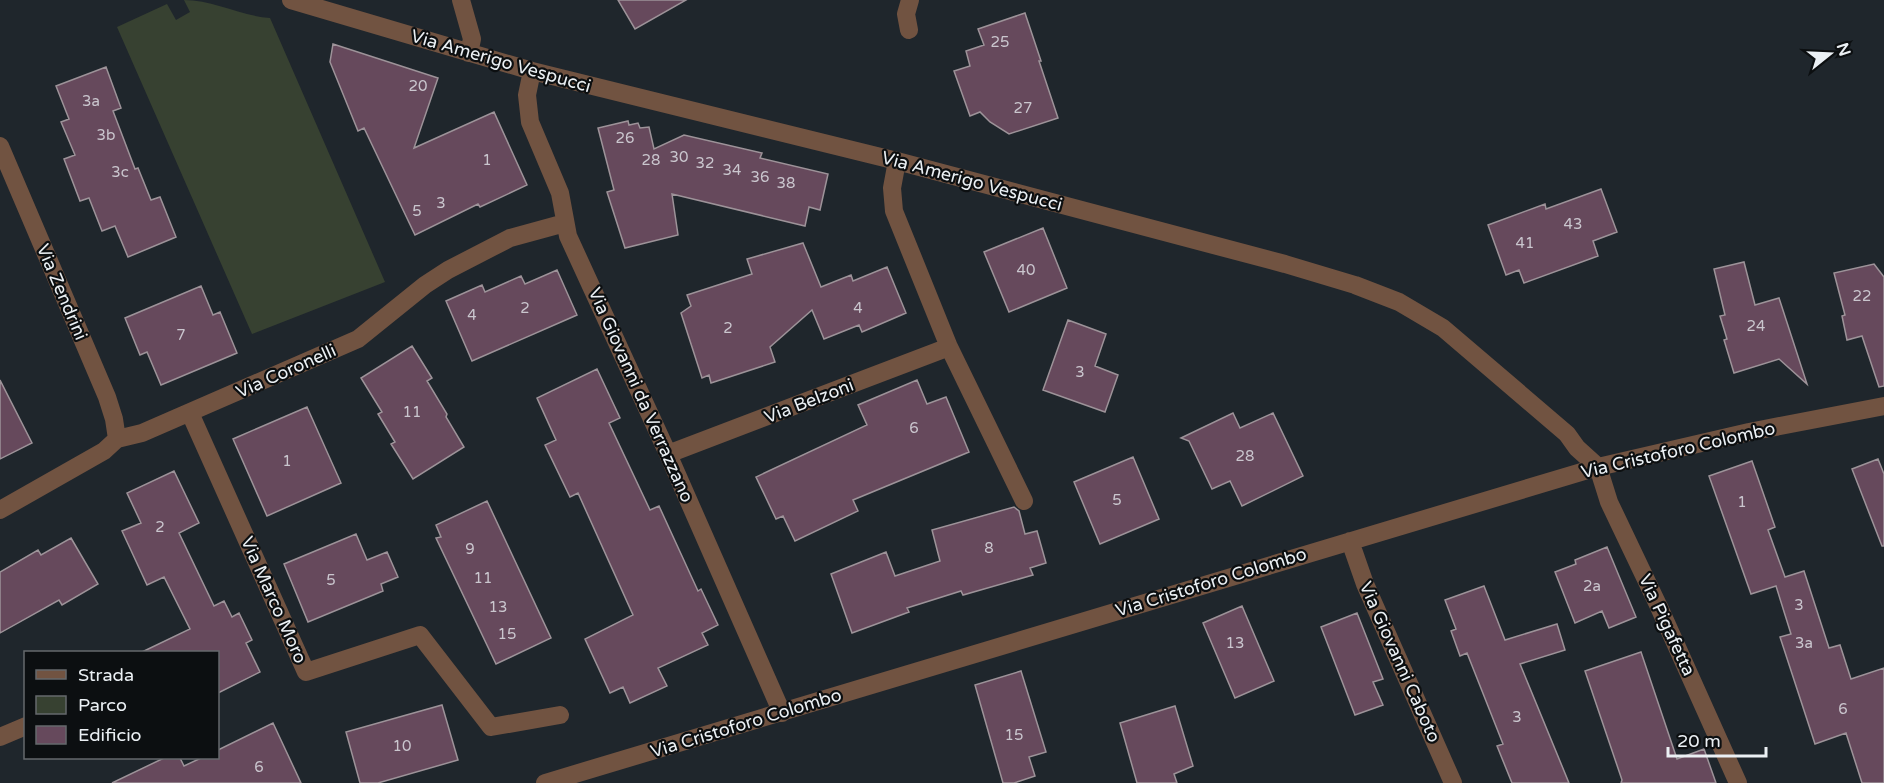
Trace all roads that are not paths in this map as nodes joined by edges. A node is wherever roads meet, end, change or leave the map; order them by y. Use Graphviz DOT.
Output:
graph roads {
  1 [pos="291,0"];
  2 [pos="461,0"];
  3 [pos="910,0"];
  4 [pos="909,30"];
  5 [pos="470,53"];
  6 [pos="532,71"];
  7 [pos="0,146"];
  8 [pos="897,162"];
  9 [pos="565,222"];
  10 [pos="949,347"];
  11 [pos="1884,406"];
  12 [pos="190,413"];
  13 [pos="117,439"];
  14 [pos="668,454"];
  15 [pos="1598,467"];
  16 [pos="1024,501"];
  17 [pos="0,510"];
  18 [pos="1350,541"];
  19 [pos="782,713"];
  20 [pos="560,716"];
  21 [pos="24,727"];
  22 [pos="0,737"];
  23 [pos="544,783"];
  24 [pos="1453,783"];
  25 [pos="1738,783"];
  1 -- 5 [label="street, Via Amerigo Vespucci"];
  2 -- 5 [label="street"];
  3 -- 4 [label="street"];
  5 -- 6 [label="street, Via Amerigo Vespucci"];
  6 -- 8 [label="street, Via Amerigo Vespucci"];
  6 -- 9 [label="street, Via Giovanni da Verrazzano"];
  7 -- 13 [label="street, Via Zendrini"];
  8 -- 10 [label="street"];
  8 -- 15 [label="street, Via Amerigo Vespucci"];
  9 -- 12 [label="street, Via Coronelli"];
  9 -- 14 [label="street, Via Giovanni da Verrazzano"];
  10 -- 14 [label="street, Via Belzoni"];
  10 -- 16 [label="street"];
  11 -- 15 [label="street, Via Cristoforo Colombo"];
  12 -- 13 [label="street, Via Coronelli"];
  12 -- 20 [label="street, Via Marco Moro"];
  13 -- 17 [label="street, Via Coronelli"];
  14 -- 19 [label="street, Via Giovanni da Verrazzano"];
  15 -- 18 [label="street, Via Cristoforo Colombo"];
  15 -- 25 [label="street, Via Pigafetta"];
  18 -- 19 [label="street, Via Cristoforo Colombo"];
  18 -- 24 [label="street, Via Giovanni Caboto"];
  19 -- 23 [label="street, Via Cristoforo Colombo"];
  21 -- 22 [label="street"];
}
